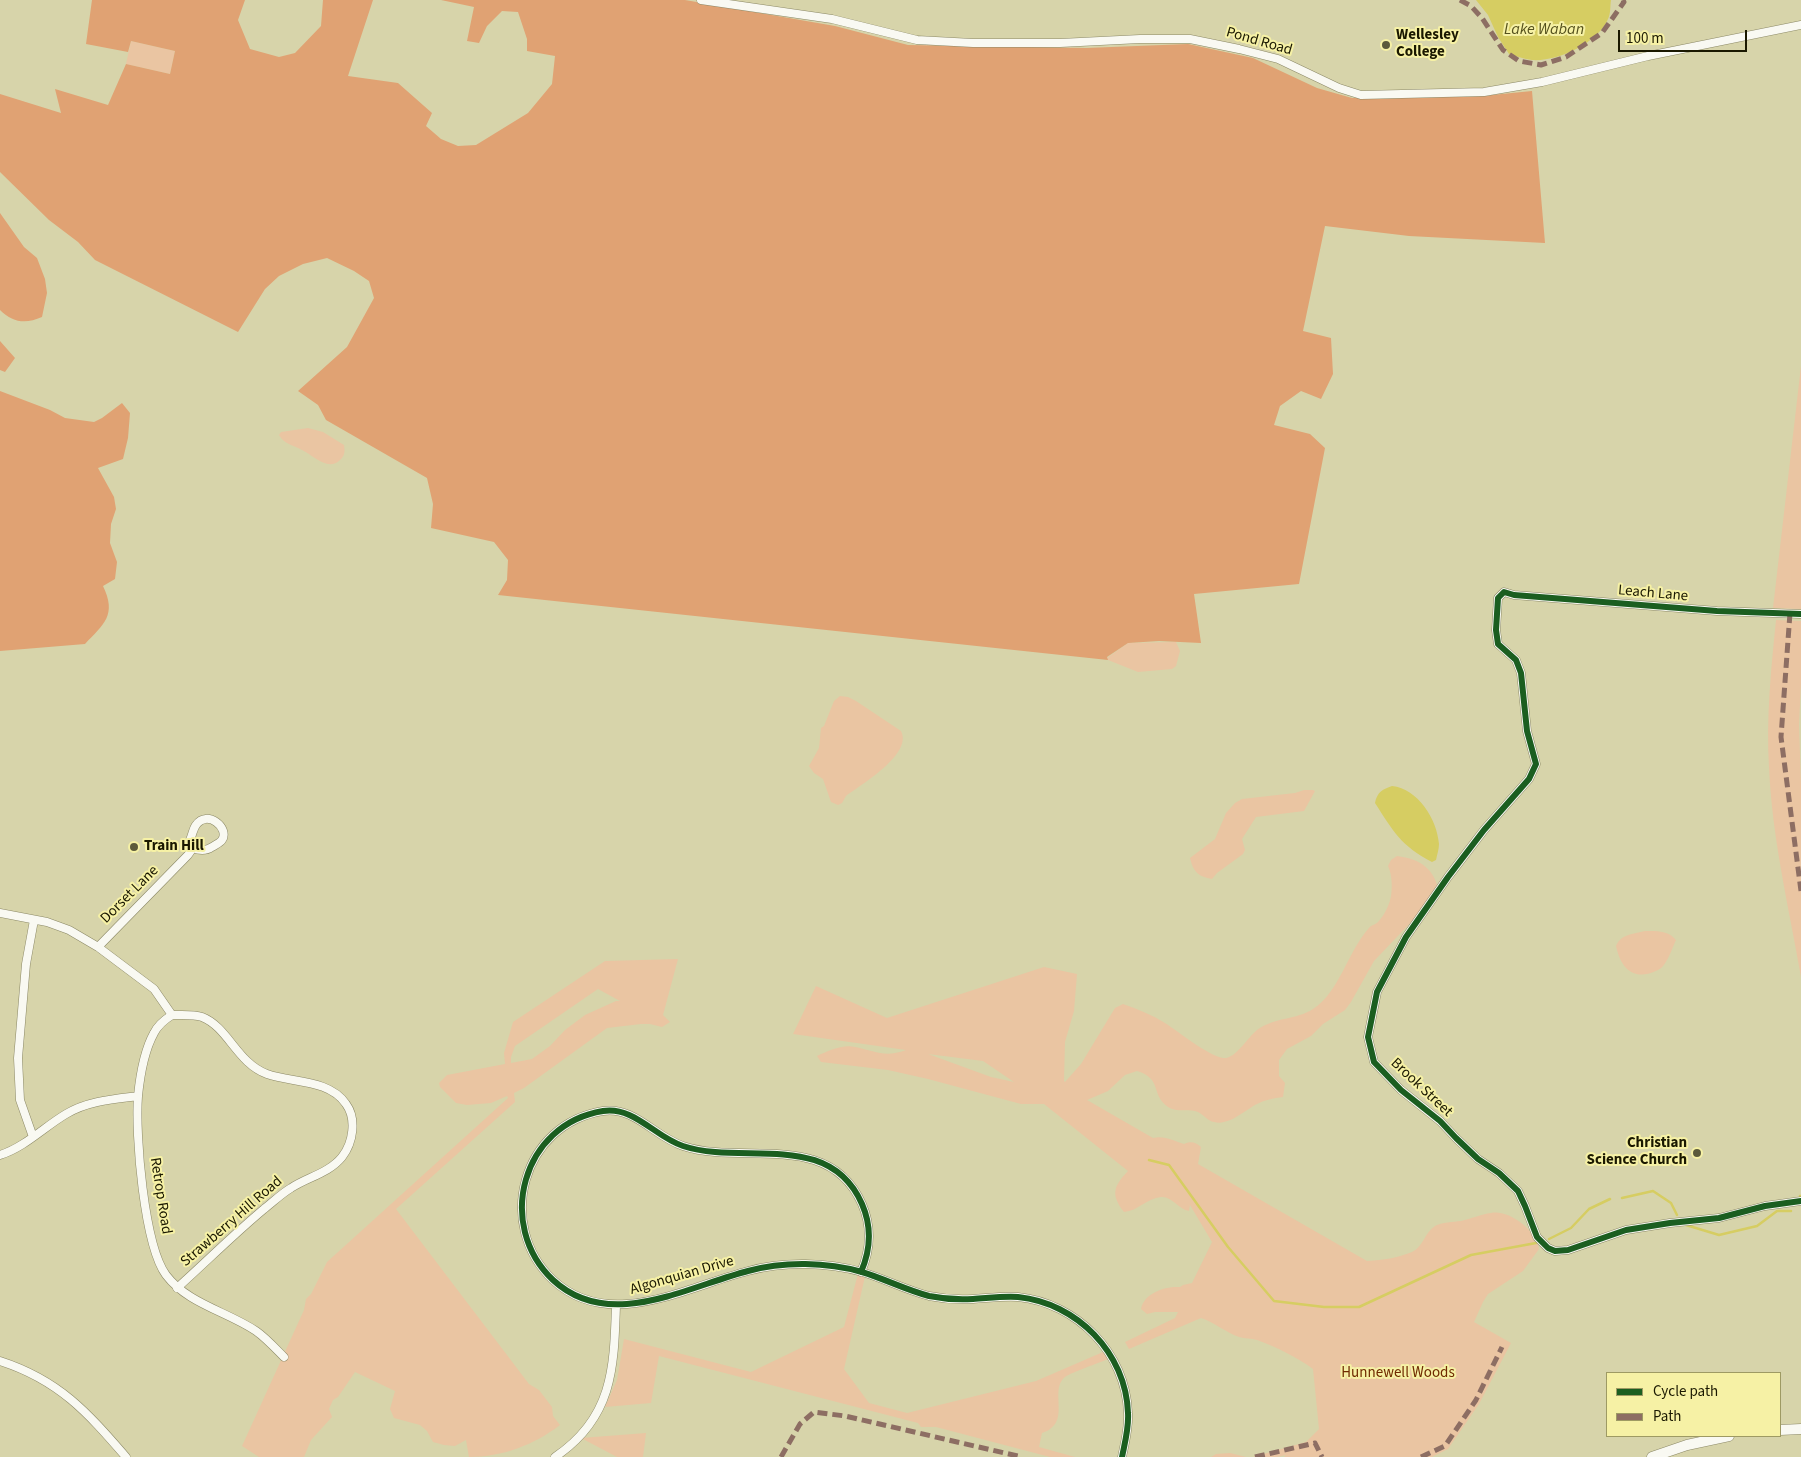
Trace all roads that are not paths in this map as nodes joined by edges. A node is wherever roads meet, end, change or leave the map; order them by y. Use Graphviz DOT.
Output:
graph roads {
  1 [pos="701,0"];
  2 [pos="1801,24"];
  3 [pos="1504,592"];
  4 [pos="1801,614"];
  5 [pos="193,848"];
  6 [pos="0,913"];
  7 [pos="34,920"];
  8 [pos="98,947"];
  9 [pos="172,1016"];
  10 [pos="138,1096"];
  11 [pos="33,1137"];
  12 [pos="0,1155"];
  13 [pos="1801,1201"];
  14 [pos="862,1272"];
  15 [pos="177,1288"];
  16 [pos="616,1306"];
  17 [pos="284,1357"];
  18 [pos="0,1361"];
  19 [pos="1801,1429"];
  20 [pos="1781,1430"];
  21 [pos="1724,1437"];
  22 [pos="126,1457"];
  23 [pos="555,1457"];
  24 [pos="1122,1457"];
  25 [pos="1652,1457"];
  1 -- 2 [label="street, Pond Road"];
  3 -- 4 [label="street, Leach Lane"];
  3 -- 13 [label="street, Brook Street"];
  5 -- 5 [label="street"];
  5 -- 8 [label="street, Dorset Lane"];
  6 -- 7 [label="street"];
  7 -- 8 [label="street"];
  7 -- 11 [label="street"];
  8 -- 9 [label="street"];
  9 -- 10 [label="street, Retrop Road"];
  9 -- 15 [label="street, Strawberry Hill Road"];
  10 -- 11 [label="street"];
  10 -- 15 [label="street, Retrop Road"];
  11 -- 12 [label="street"];
  14 -- 16 [label="street, Algonquian Drive"];
  14 -- 16 [label="street, Algonquian Drive"];
  14 -- 24 [label="street, Algonquian Drive"];
  15 -- 17 [label="street, Retrop Road"];
  16 -- 23 [label="street"];
  18 -- 22 [label="street"];
  19 -- 20 [label="street"];
  21 -- 25 [label="street"];
}
